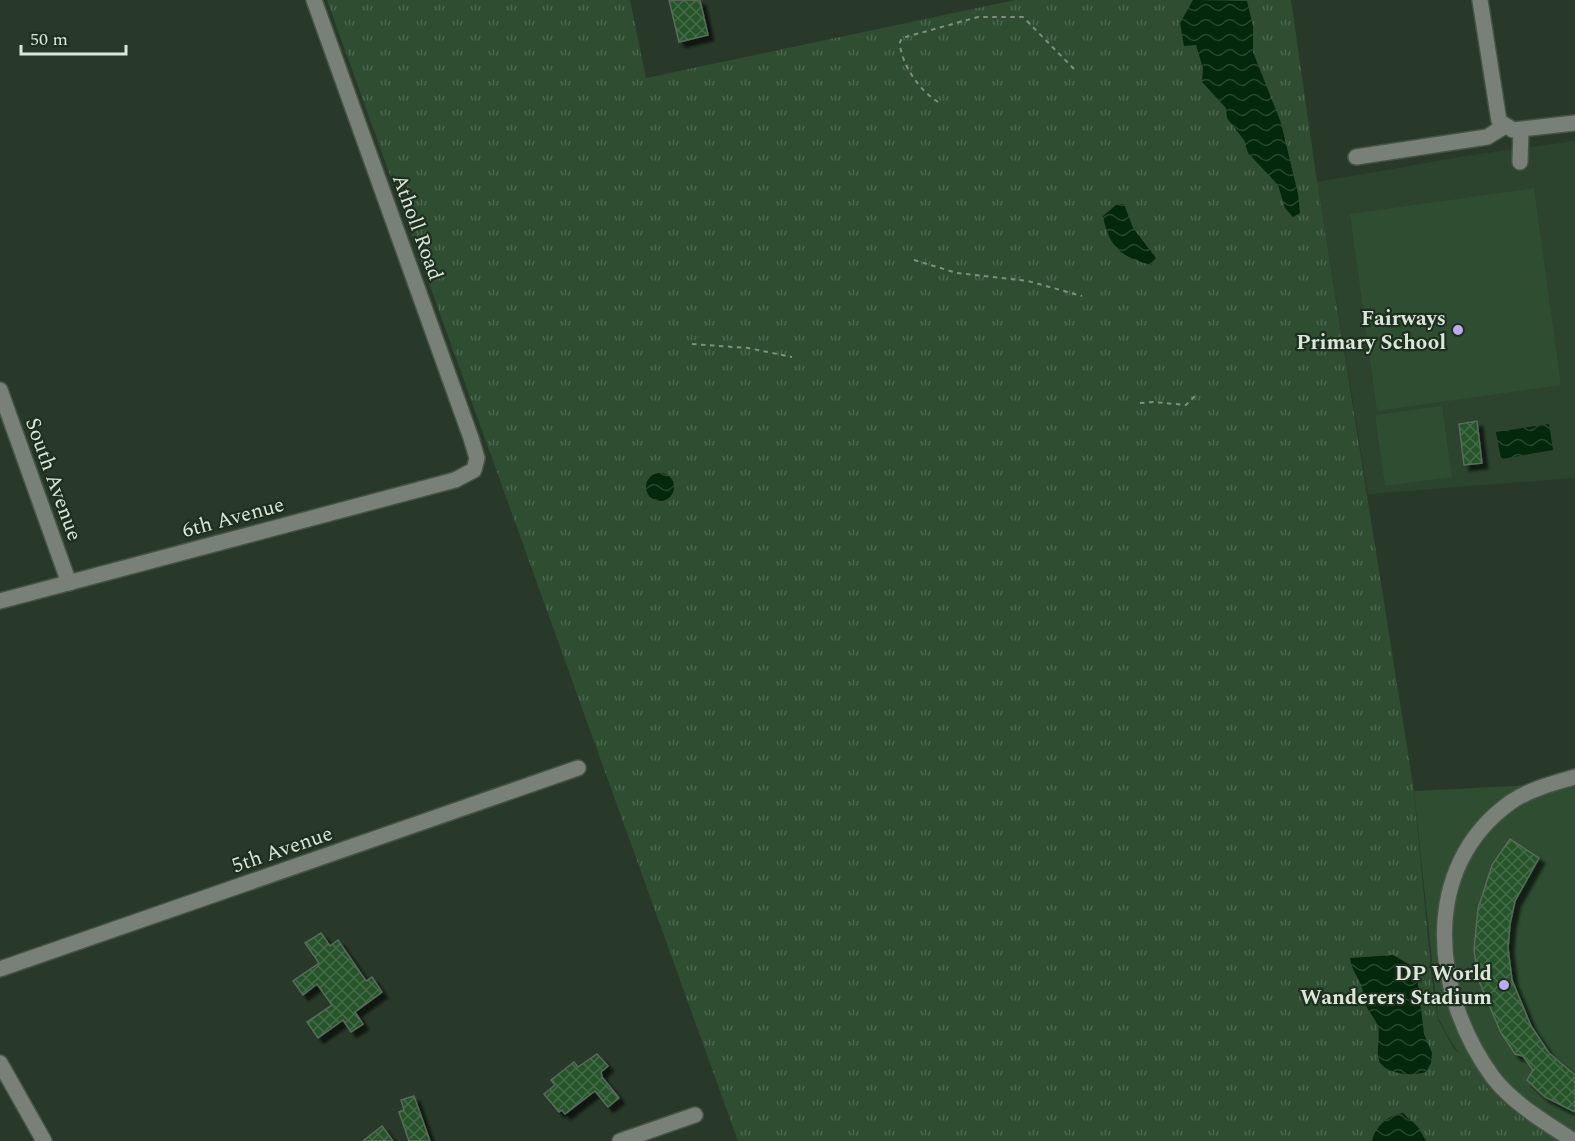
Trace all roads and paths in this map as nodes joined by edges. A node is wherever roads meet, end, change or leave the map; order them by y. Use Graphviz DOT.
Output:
graph roads {
  1 [pos="314,0"];
  2 [pos="1480,0"];
  3 [pos="1076,70"];
  4 [pos="938,102"];
  5 [pos="1575,123"];
  6 [pos="1513,129"];
  7 [pos="1356,157"];
  8 [pos="1520,162"];
  9 [pos="914,260"];
  10 [pos="1082,296"];
  11 [pos="692,344"];
  12 [pos="792,357"];
  13 [pos="0,390"];
  14 [pos="1196,396"];
  15 [pos="1140,404"];
  16 [pos="474,470"];
  17 [pos="69,583"];
  18 [pos="0,601"];
  19 [pos="578,768"];
  20 [pos="1575,777"];
  21 [pos="0,969"];
  22 [pos="0,1063"];
  23 [pos="695,1115"];
  24 [pos="44,1141"];
  25 [pos="620,1141"];
  26 [pos="1574,1141"];
  1 -- 16 [label="street, Atholl Road"];
  2 -- 6 [label="street"];
  3 -- 4 [label="path"];
  5 -- 6 [label="street"];
  6 -- 7 [label="street"];
  6 -- 8 [label="street"];
  9 -- 10 [label="path"];
  11 -- 12 [label="path"];
  13 -- 17 [label="street, South Avenue"];
  14 -- 15 [label="path"];
  16 -- 17 [label="street, 6th Avenue"];
  17 -- 18 [label="street, 6th Avenue"];
  19 -- 21 [label="street, 5th Avenue"];
  20 -- 26 [label="street"];
  22 -- 24 [label="street"];
  23 -- 25 [label="street"];
}
